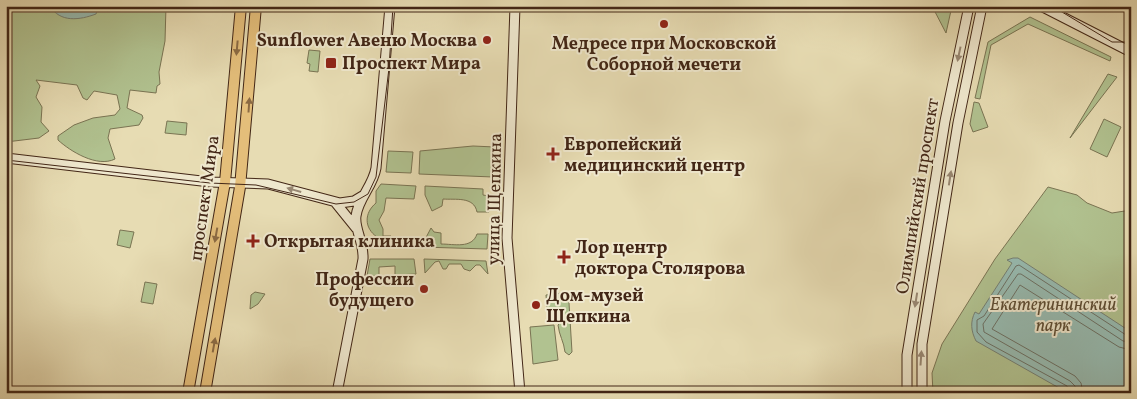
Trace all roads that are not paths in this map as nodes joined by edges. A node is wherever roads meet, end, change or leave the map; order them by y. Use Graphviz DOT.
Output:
graph roads {
  1 [pos="241,6"];
  2 [pos="256,6"];
  3 [pos="390,6"];
  4 [pos="515,6"];
  5 [pos="982,6"];
  6 [pos="1040,6"];
  7 [pos="968,9"];
  8 [pos="1131,52"];
  9 [pos="6,158"];
  10 [pos="225,182"];
  11 [pos="241,182"];
  12 [pos="368,191"];
  13 [pos="335,202"];
  14 [pos="358,230"];
  15 [pos="188,393"];
  16 [pos="205,393"];
  17 [pos="337,393"];
  18 [pos="520,393"];
  19 [pos="907,393"];
  20 [pos="922,393"];
  1 -- 10 [label="main road, проспект Мира, one-way"];
  11 -- 2 [label="main road, проспект Мира, one-way"];
  3 -- 12 [label="street"];
  4 -- 18 [label="street, улица Щепкина"];
  20 -- 5 [label="street, Олимпийский проспект, one-way"];
  6 -- 8 [label="street"];
  7 -- 19 [label="street, Олимпийский проспект, one-way"];
  9 -- 10 [label="street"];
  10 -- 11 [label="street"];
  10 -- 15 [label="main road, проспект Мира, one-way"];
  13 -- 11 [label="street, one-way"];
  16 -- 11 [label="main road, проспект Мира, one-way"];
  12 -- 13 [label="street"];
  12 -- 14 [label="street"];
  13 -- 14 [label="street"];
  14 -- 17 [label="street"];
}
